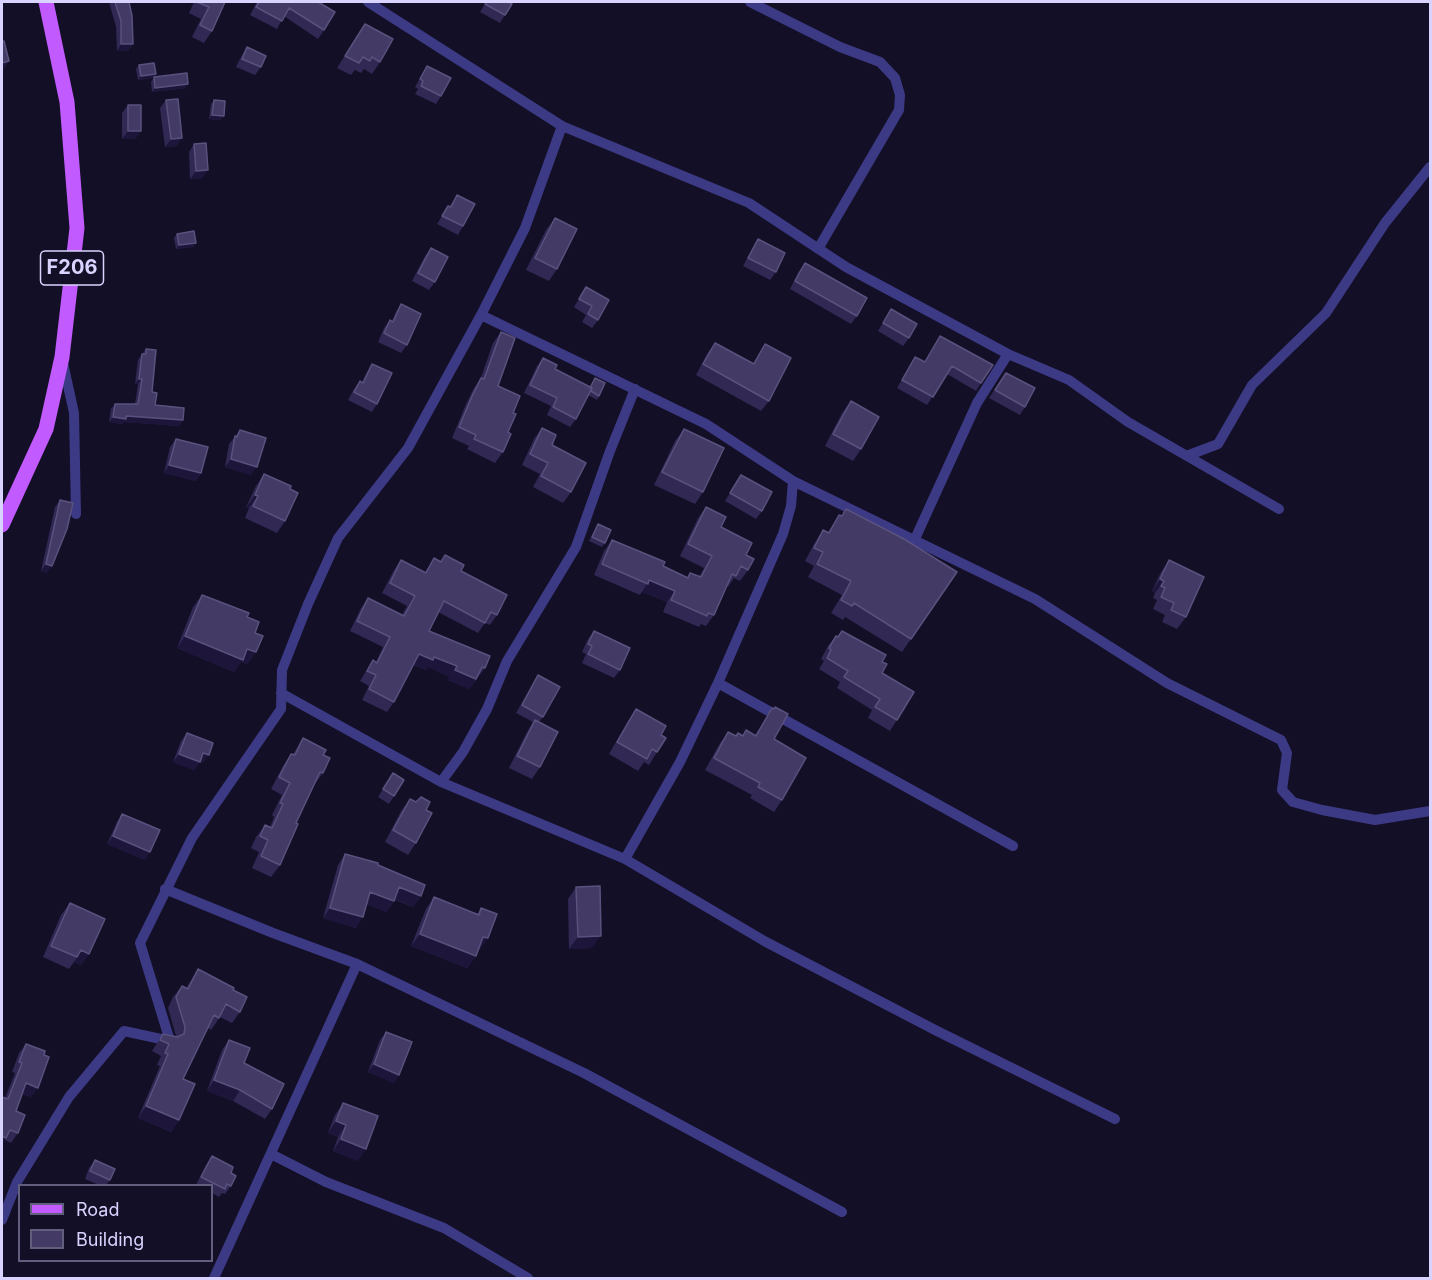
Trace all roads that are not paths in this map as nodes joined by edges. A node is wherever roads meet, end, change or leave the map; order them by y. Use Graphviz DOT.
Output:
graph roads {
  1 [pos="46,2"];
  2 [pos="368,2"];
  3 [pos="750,2"];
  4 [pos="562,126"];
  5 [pos="1431,167"];
  6 [pos="818,249"];
  7 [pos="481,315"];
  8 [pos="1008,354"];
  9 [pos="62,357"];
  10 [pos="635,389"];
  11 [pos="1188,455"];
  12 [pos="793,481"];
  13 [pos="1279,509"];
  14 [pos="76,514"];
  15 [pos="2,525"];
  16 [pos="914,541"];
  17 [pos="718,683"];
  18 [pos="281,693"];
  19 [pos="441,782"];
  20 [pos="1431,811"];
  21 [pos="1013,846"];
  22 [pos="625,859"];
  23 [pos="165,889"];
  24 [pos="357,964"];
  25 [pos="1115,1119"];
  26 [pos="271,1154"];
  27 [pos="842,1212"];
  28 [pos="2,1220"];
  29 [pos="214,1278"];
  30 [pos="528,1278"];
  1 -- 9 [label="main road, F206"];
  2 -- 4 [label="street"];
  3 -- 6 [label="street"];
  4 -- 6 [label="street"];
  4 -- 7 [label="street"];
  5 -- 11 [label="street"];
  6 -- 8 [label="street"];
  7 -- 10 [label="street"];
  7 -- 18 [label="street"];
  8 -- 11 [label="street"];
  8 -- 16 [label="street"];
  9 -- 14 [label="street"];
  9 -- 15 [label="main road, F206"];
  10 -- 12 [label="street"];
  10 -- 19 [label="street"];
  11 -- 13 [label="street"];
  12 -- 16 [label="street"];
  12 -- 17 [label="street"];
  16 -- 20 [label="street"];
  17 -- 21 [label="street"];
  17 -- 22 [label="street"];
  18 -- 19 [label="street"];
  18 -- 23 [label="street"];
  19 -- 22 [label="street"];
  22 -- 25 [label="street"];
  23 -- 24 [label="street"];
  23 -- 28 [label="street"];
  24 -- 26 [label="street"];
  24 -- 27 [label="street"];
  26 -- 29 [label="street"];
  26 -- 30 [label="street"];
}
